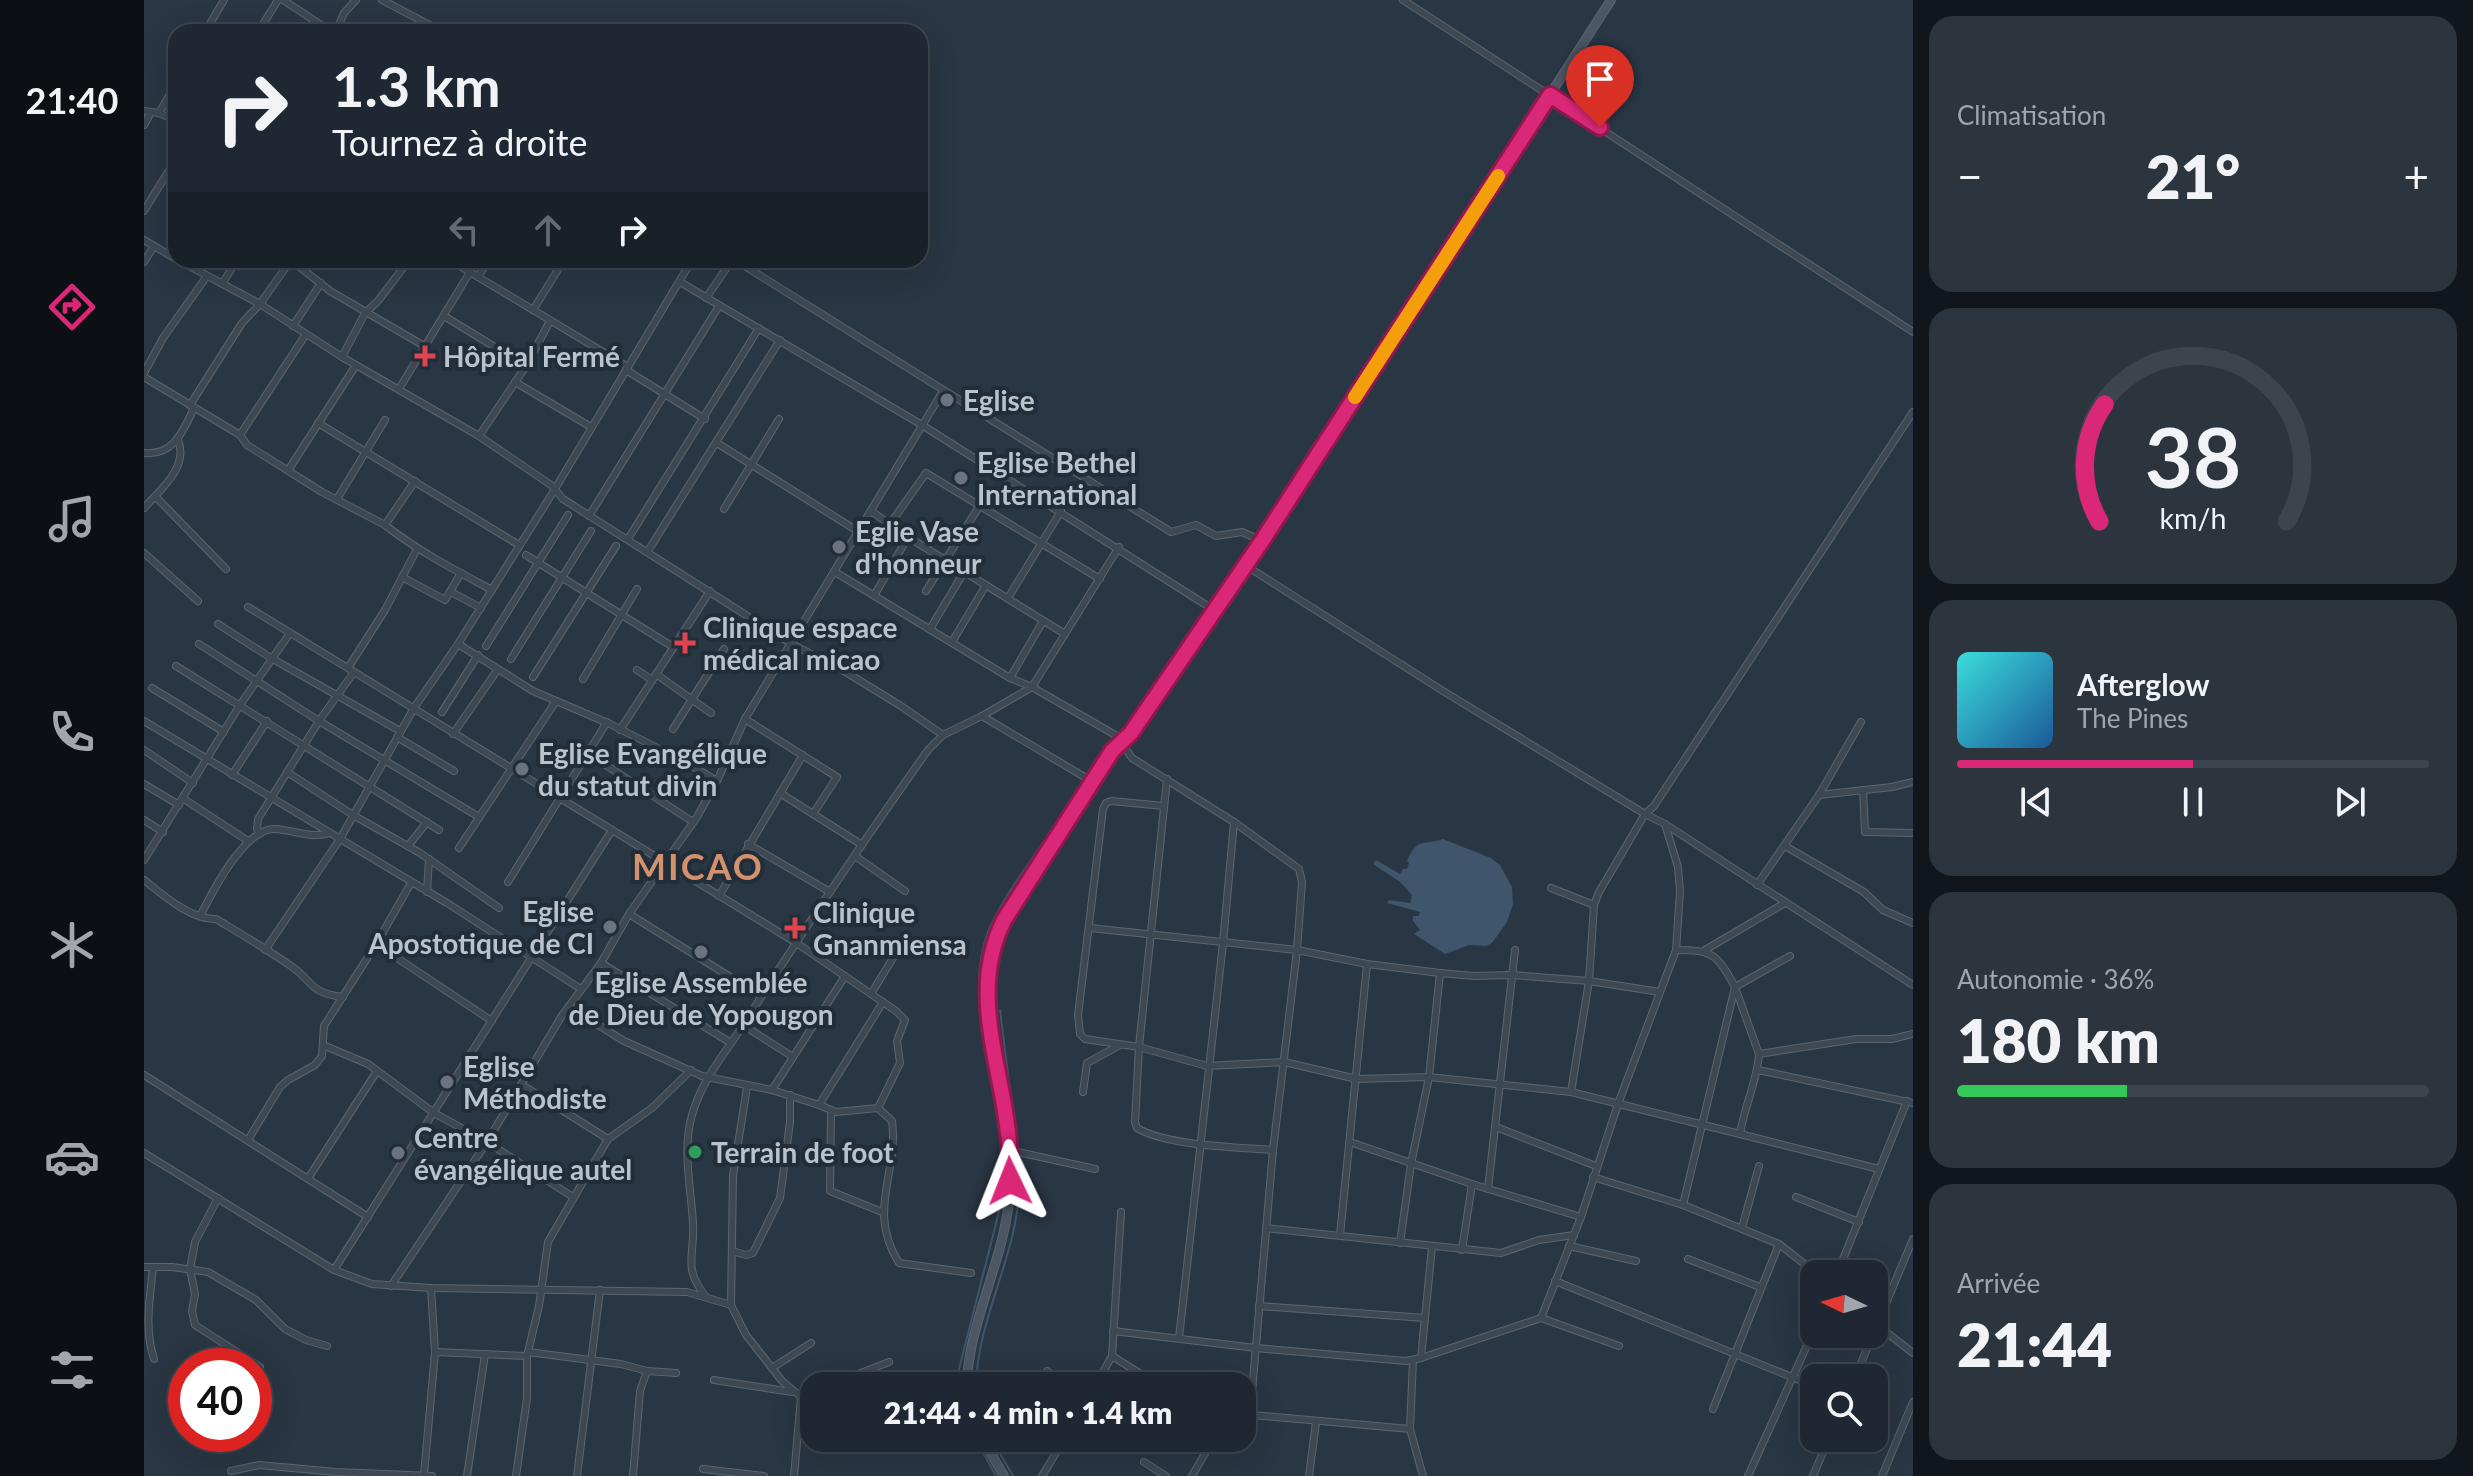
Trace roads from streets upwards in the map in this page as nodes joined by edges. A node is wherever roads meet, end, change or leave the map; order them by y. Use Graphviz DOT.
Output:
graph roads {
  1 [pos="224,0"];
  2 [pos="280,0"];
  3 [pos="356,0"];
  4 [pos="382,0"];
  5 [pos="1403,0"];
  6 [pos="1611,0"];
  7 [pos="210,24"];
  8 [pos="264,24"];
  9 [pos="320,24"];
  10 [pos="338,24"];
  11 [pos="428,24"];
  12 [pos="168,93"];
  13 [pos="1550,95"];
  14 [pos="151,112"];
  15 [pos="144,125"];
  16 [pos="168,172"];
  17 [pos="144,211"];
  18 [pos="144,240"];
  19 [pos="154,246"];
  20 [pos="168,255"];
  21 [pos="144,262"];
  22 [pos="197,268"];
  23 [pos="232,268"];
  24 [pos="285,268"];
  25 [pos="301,268"];
  26 [pos="403,268"];
  27 [pos="463,268"];
  28 [pos="484,268"];
  29 [pos="559,268"];
  30 [pos="688,268"];
  31 [pos="728,268"];
  32 [pos="742,268"];
  33 [pos="470,272"];
  34 [pos="207,276"];
  35 [pos="478,277"];
  36 [pos="680,282"];
  37 [pos="321,283"];
  38 [pos="222,284"];
  39 [pos="706,298"];
  40 [pos="260,304"];
  41 [pos="719,306"];
  42 [pos="533,310"];
  43 [pos="365,313"];
  44 [pos="444,316"];
  45 [pos="550,321"];
  46 [pos="293,326"];
  47 [pos="759,328"];
  48 [pos="1913,332"];
  49 [pos="306,334"];
  50 [pos="780,340"];
  51 [pos="426,347"];
  52 [pos="342,357"];
  53 [pos="356,365"];
  54 [pos="526,366"];
  55 [pos="627,368"];
  56 [pos="144,375"];
  57 [pos="515,382"];
  58 [pos="399,389"];
  59 [pos="943,391"];
  60 [pos="664,394"];
  61 [pos="192,407"];
  62 [pos="1913,412"];
  63 [pos="705,419"];
  64 [pos="779,419"];
  65 [pos="385,420"];
  66 [pos="318,423"];
  67 [pos="922,425"];
  68 [pos="591,427"];
  69 [pos="240,435"];
  70 [pos="479,436"];
  71 [pos="178,440"];
  72 [pos="717,443"];
  73 [pos="367,452"];
  74 [pos="144,453"];
  75 [pos="751,465"];
  76 [pos="289,469"];
  77 [pos="415,481"];
  78 [pos="555,489"];
  79 [pos="155,496"];
  80 [pos="337,499"];
  81 [pos="980,505"];
  82 [pos="144,508"];
  83 [pos="724,509"];
  84 [pos="871,511"];
  85 [pos="1061,511"];
  86 [pos="568,515"];
  87 [pos="589,516"];
  88 [pos="890,524"];
  89 [pos="385,525"];
  90 [pos="591,531"];
  91 [pos="859,532"];
  92 [pos="908,537"];
  93 [pos="628,539"];
  94 [pos="1262,541"];
  95 [pos="1042,544"];
  96 [pos="519,545"];
  97 [pos="616,546"];
  98 [pos="1119,547"];
  99 [pos="417,549"];
  100 [pos="648,551"];
  101 [pos="144,553"];
  102 [pos="526,555"];
  103 [pos="946,560"];
  104 [pos="537,562"];
  105 [pos="1245,565"];
  106 [pos="226,569"];
  107 [pos="835,572"];
  108 [pos="964,572"];
  109 [pos="461,573"];
  110 [pos="402,577"];
  111 [pos="562,577"];
  112 [pos="1100,579"];
  113 [pos="986,585"];
  114 [pos="637,589"];
  115 [pos="492,590"];
  116 [pos="710,591"];
  117 [pos="926,591"];
  118 [pos="451,592"];
  119 [pos="584,592"];
  120 [pos="875,594"];
  121 [pos="1008,598"];
  122 [pos="198,601"];
  123 [pos="248,607"];
  124 [pos="481,608"];
  125 [pos="1214,610"];
  126 [pos="620,614"];
  127 [pos="1043,621"];
  128 [pos="218,624"];
  129 [pos="930,629"];
  130 [pos="290,633"];
  131 [pos="1065,634"];
  132 [pos="952,642"];
  133 [pos="790,643"];
  134 [pos="199,644"];
  135 [pos="458,644"];
  136 [pos="486,646"];
  137 [pos="673,647"];
  138 [pos="724,649"];
  139 [pos="478,655"];
  140 [pos="271,658"];
  141 [pos="511,659"];
  142 [pos="176,666"];
  143 [pos="498,669"];
  144 [pos="351,670"];
  145 [pos="637,670"];
  146 [pos="533,677"];
  147 [pos="654,677"];
  148 [pos="1010,678"];
  149 [pos="583,679"];
  150 [pos="257,680"];
  151 [pos="1032,687"];
  152 [pos="152,688"];
  153 [pos="335,695"];
  154 [pos="693,698"];
  155 [pos="556,701"];
  156 [pos="240,705"];
  157 [pos="414,708"];
  158 [pos="442,712"];
  159 [pos="711,713"];
  160 [pos="982,716"];
  161 [pos="745,719"];
  162 [pos="144,721"];
  163 [pos="267,721"];
  164 [pos="319,721"];
  165 [pos="607,722"];
  166 [pos="1861,722"];
  167 [pos="673,729"];
  168 [pos="620,730"];
  169 [pos="224,732"];
  170 [pos="398,734"];
  171 [pos="453,734"];
  172 [pos="943,735"];
  173 [pos="1122,743"];
  174 [pos="304,744"];
  175 [pos="144,750"];
  176 [pos="589,754"];
  177 [pos="803,755"];
  178 [pos="208,760"];
  179 [pos="383,760"];
  180 [pos="510,769"];
  181 [pos="454,771"];
  182 [pos="287,772"];
  183 [pos="232,775"];
  184 [pos="1167,779"];
  185 [pos="717,781"];
  186 [pos="1093,782"];
  187 [pos="1913,782"];
  188 [pos="193,783"];
  189 [pos="144,784"];
  190 [pos="369,786"];
  191 [pos="1863,790"];
  192 [pos="780,793"];
  193 [pos="1819,795"];
  194 [pos="561,797"];
  195 [pos="184,799"];
  196 [pos="272,800"];
  197 [pos="179,805"];
  198 [pos="1164,806"];
  199 [pos="813,814"];
  200 [pos="1645,814"];
  201 [pos="353,815"];
  202 [pos="479,817"];
  203 [pos="144,820"];
  204 [pos="427,822"];
  205 [pos="693,822"];
  206 [pos="1234,822"];
  207 [pos="1665,824"];
  208 [pos="439,830"];
  209 [pos="612,830"];
  210 [pos="163,832"];
  211 [pos="330,833"];
  212 [pos="1913,833"];
  213 [pos="260,834"];
  214 [pos="340,839"];
  215 [pos="248,841"];
  216 [pos="748,844"];
  217 [pos="862,845"];
  218 [pos="408,846"];
  219 [pos="1785,846"];
  220 [pos="459,848"];
  221 [pos="855,856"];
  222 [pos="429,859"];
  223 [pos="144,860"];
  224 [pos="664,863"];
  225 [pos="144,880"];
  226 [pos="508,882"];
  227 [pos="411,883"];
  228 [pos="1757,885"];
  229 [pos="1551,888"];
  230 [pos="905,891"];
  231 [pos="427,892"];
  232 [pos="830,892"];
  233 [pos="719,896"];
  234 [pos="1785,903"];
  235 [pos="1594,905"];
  236 [pos="499,908"];
  237 [pos="629,914"];
  238 [pos="200,916"];
  239 [pos="1913,923"];
  240 [pos="1090,928"];
  241 [pos="1150,935"];
  242 [pos="904,940"];
  243 [pos="795,942"];
  244 [pos="1223,943"];
  245 [pos="265,950"];
  246 [pos="1297,950"];
  247 [pos="1515,950"];
  248 [pos="1676,950"];
  249 [pos="1705,950"];
  250 [pos="394,956"];
  251 [pos="1790,956"];
  252 [pos="531,958"];
  253 [pos="601,963"];
  254 [pos="1367,964"];
  255 [pos="1440,973"];
  256 [pos="1512,975"];
  257 [pos="845,976"];
  258 [pos="1589,981"];
  259 [pos="1913,985"];
  260 [pos="1735,987"];
  261 [pos="581,989"];
  262 [pos="1660,992"];
  263 [pos="871,994"];
  264 [pos="761,996"];
  265 [pos="343,997"];
  266 [pos="883,1002"];
  267 [pos="569,1007"];
  268 [pos="492,1021"];
  269 [pos="743,1025"];
  270 [pos="1913,1034"];
  271 [pos="731,1043"];
  272 [pos="323,1045"];
  273 [pos="1120,1045"];
  274 [pos="1139,1047"];
  275 [pos="1759,1054"];
  276 [pos="793,1057"];
  277 [pos="1284,1062"];
  278 [pos="1207,1066"];
  279 [pos="691,1070"];
  280 [pos="1758,1070"];
  281 [pos="377,1071"];
  282 [pos="144,1075"];
  283 [pos="708,1076"];
  284 [pos="1429,1077"];
  285 [pos="1357,1079"];
  286 [pos="522,1085"];
  287 [pos="1498,1086"];
  288 [pos="747,1087"];
  289 [pos="772,1090"];
  290 [pos="1083,1092"];
  291 [pos="1571,1092"];
  292 [pos="790,1095"];
  293 [pos="1910,1102"];
  294 [pos="1618,1104"];
  295 [pos="819,1105"];
  296 [pos="878,1108"];
  297 [pos="831,1112"];
  298 [pos="434,1113"];
  299 [pos="1703,1125"];
  300 [pos="1496,1127"];
  301 [pos="1740,1134"];
  302 [pos="608,1139"];
  303 [pos="248,1140"];
  304 [pos="487,1142"];
  305 [pos="1350,1142"];
  306 [pos="1199,1144"];
  307 [pos="1009,1150"];
  308 [pos="1273,1150"];
  309 [pos="144,1153"];
  310 [pos="1411,1164"];
  311 [pos="1596,1166"];
  312 [pos="1759,1166"];
  313 [pos="1095,1169"];
  314 [pos="1879,1169"];
  315 [pos="309,1177"];
  316 [pos="1593,1177"];
  317 [pos="1472,1184"];
  318 [pos="1488,1189"];
  319 [pos="573,1197"];
  320 [pos="1796,1197"];
  321 [pos="218,1198"];
  322 [pos="1683,1205"];
  323 [pos="882,1212"];
  324 [pos="1121,1212"];
  325 [pos="368,1217"];
  326 [pos="1581,1217"];
  327 [pos="1859,1222"];
  328 [pos="1266,1228"];
  329 [pos="1742,1228"];
  330 [pos="1340,1235"];
  331 [pos="1574,1235"];
  332 [pos="1913,1240"];
  333 [pos="1400,1243"];
  334 [pos="1779,1244"];
  335 [pos="1569,1246"];
  336 [pos="1432,1247"];
  337 [pos="1462,1250"];
  338 [pos="732,1251"];
  339 [pos="1688,1259"];
  340 [pos="1843,1260"];
  341 [pos="1636,1261"];
  342 [pos="1800,1261"];
  343 [pos="144,1267"];
  344 [pos="153,1267"];
  345 [pos="190,1269"];
  346 [pos="334,1270"];
  347 [pos="971,1273"];
  348 [pos="1555,1281"];
  349 [pos="391,1286"];
  350 [pos="1760,1287"];
  351 [pos="431,1288"];
  352 [pos="540,1289"];
  353 [pos="600,1290"];
  354 [pos="706,1297"];
  355 [pos="1888,1299"];
  356 [pos="731,1305"];
  357 [pos="1259,1306"];
  358 [pos="1425,1318"];
  359 [pos="1541,1318"];
  360 [pos="1113,1331"];
  361 [pos="1888,1337"];
  362 [pos="1179,1338"];
  363 [pos="811,1343"];
  364 [pos="327,1346"];
  365 [pos="1619,1346"];
  366 [pos="231,1348"];
  367 [pos="1256,1348"];
  368 [pos="1806,1348"];
  369 [pos="435,1352"];
  370 [pos="1913,1353"];
  371 [pos="485,1354"];
  372 [pos="527,1354"];
  373 [pos="1735,1354"];
  374 [pos="1112,1356"];
  375 [pos="154,1359"];
  376 [pos="1417,1359"];
  377 [pos="592,1362"];
  378 [pos="889,1362"];
  379 [pos="772,1368"];
  380 [pos="647,1371"];
  381 [pos="864,1372"];
  382 [pos="968,1372"];
  383 [pos="1103,1372"];
  384 [pos="1138,1372"];
  385 [pos="1252,1372"];
  386 [pos="676,1373"];
  387 [pos="1794,1378"];
  388 [pos="714,1380"];
  389 [pos="1800,1380"];
  390 [pos="799,1394"];
  391 [pos="1913,1402"];
  392 [pos="1713,1409"];
  393 [pos="1256,1416"];
  394 [pos="1316,1422"];
  395 [pos="1410,1429"];
  396 [pos="990,1452"];
  397 [pos="1057,1452"];
  398 [pos="1206,1452"];
  399 [pos="1823,1452"];
  400 [pos="1144,1462"];
  401 [pos="703,1469"];
  402 [pos="231,1471"];
  403 [pos="392,1475"];
  404 [pos="424,1475"];
  405 [pos="432,1476"];
  406 [pos="467,1476"];
  407 [pos="516,1476"];
  408 [pos="577,1476"];
  409 [pos="633,1476"];
  410 [pos="764,1476"];
  411 [pos="794,1476"];
  412 [pos="1004,1476"];
  413 [pos="1042,1476"];
  414 [pos="1166,1476"];
  415 [pos="1192,1476"];
  416 [pos="1309,1476"];
  417 [pos="1423,1476"];
  418 [pos="1748,1476"];
  419 [pos="1813,1476"];
  420 [pos="1882,1476"];
  1 -- 7 [label="street"];
  2 -- 8 [label="street"];
  2 -- 9 [label="street"];
  3 -- 10 [label="street"];
  4 -- 11 [label="street"];
  5 -- 13 [label="street"];
  6 -- 13 [label="street"];
  12 -- 14 [label="street"];
  13 -- 48 [label="street"];
  13 -- 94 [label="street"];
  14 -- 15 [label="street"];
  16 -- 17 [label="street"];
  18 -- 19 [label="street"];
  19 -- 20 [label="street"];
  19 -- 21 [label="street"];
  22 -- 34 [label="street"];
  23 -- 38 [label="street"];
  24 -- 40 [label="street"];
  25 -- 37 [label="street"];
  26 -- 43 [label="street"];
  27 -- 33 [label="street"];
  28 -- 35 [label="street"];
  29 -- 42 [label="street"];
  30 -- 36 [label="street"];
  31 -- 39 [label="street"];
  32 -- 59 [label="street"];
  33 -- 35 [label="street"];
  33 -- 44 [label="street"];
  34 -- 38 [label="street"];
  34 -- 56 [label="street"];
  35 -- 42 [label="street"];
  36 -- 39 [label="street"];
  36 -- 55 [label="street"];
  37 -- 43 [label="street"];
  37 -- 46 [label="street"];
  38 -- 40 [label="street"];
  39 -- 41 [label="street"];
  40 -- 46 [label="street"];
  40 -- 61 [label="street"];
  41 -- 47 [label="street"];
  41 -- 60 [label="street"];
  42 -- 45 [label="street"];
  43 -- 51 [label="street"];
  43 -- 52 [label="street"];
  44 -- 51 [label="street"];
  44 -- 54 [label="street"];
  45 -- 54 [label="street"];
  45 -- 55 [label="street"];
  46 -- 49 [label="street"];
  47 -- 50 [label="street"];
  47 -- 63 [label="street"];
  49 -- 52 [label="street"];
  49 -- 69 [label="street"];
  50 -- 67 [label="street"];
  50 -- 72 [label="street"];
  51 -- 58 [label="street"];
  52 -- 53 [label="street"];
  53 -- 58 [label="street"];
  53 -- 66 [label="street"];
  54 -- 57 [label="street"];
  55 -- 60 [label="street"];
  55 -- 68 [label="street"];
  56 -- 61 [label="street"];
  57 -- 68 [label="street"];
  57 -- 70 [label="street"];
  58 -- 70 [label="street"];
  59 -- 67 [label="street"];
  59 -- 94 [label="street"];
  60 -- 63 [label="street"];
  60 -- 87 [label="street"];
  61 -- 69 [label="street"];
  61 -- 71 [label="street"];
  62 -- 200 [label="street"];
  63 -- 93 [label="street"];
  64 -- 75 [label="street"];
  65 -- 73 [label="street"];
  66 -- 73 [label="street"];
  66 -- 76 [label="street"];
  67 -- 84 [label="street"];
  67 -- 85 [label="street"];
  68 -- 78 [label="street"];
  69 -- 76 [label="street"];
  70 -- 78 [label="street"];
  71 -- 74 [label="street"];
  71 -- 79 [label="street"];
  72 -- 75 [label="street"];
  72 -- 100 [label="street"];
  73 -- 77 [label="street"];
  73 -- 80 [label="street"];
  75 -- 83 [label="street"];
  75 -- 91 [label="street"];
  76 -- 80 [label="street"];
  77 -- 89 [label="street"];
  77 -- 96 [label="street"];
  78 -- 87 [label="street"];
  78 -- 96 [label="street"];
  79 -- 82 [label="street"];
  79 -- 106 [label="street"];
  80 -- 89 [label="street"];
  81 -- 88 [label="street"];
  81 -- 95 [label="street"];
  81 -- 103 [label="street"];
  84 -- 88 [label="street"];
  84 -- 91 [label="street"];
  85 -- 95 [label="street"];
  85 -- 98 [label="street"];
  86 -- 104 [label="street"];
  87 -- 93 [label="street"];
  88 -- 92 [label="street"];
  89 -- 99 [label="street"];
  90 -- 111 [label="street"];
  91 -- 107 [label="street"];
  92 -- 103 [label="street"];
  92 -- 120 [label="street"];
  93 -- 100 [label="street"];
  94 -- 105 [label="street"];
  95 -- 112 [label="street"];
  95 -- 121 [label="street"];
  96 -- 115 [label="street"];
  97 -- 119 [label="street"];
  98 -- 112 [label="street"];
  98 -- 125 [label="street"];
  99 -- 109 [label="street"];
  99 -- 110 [label="street"];
  100 -- 116 [label="street"];
  101 -- 122 [label="street"];
  102 -- 104 [label="street"];
  103 -- 108 [label="street"];
  103 -- 117 [label="street"];
  104 -- 111 [label="street"];
  104 -- 136 [label="street"];
  105 -- 125 [label="street"];
  105 -- 200 [label="street"];
  107 -- 120 [label="street"];
  107 -- 133 [label="street"];
  108 -- 113 [label="street"];
  108 -- 129 [label="street"];
  109 -- 115 [label="street"];
  109 -- 118 [label="street"];
  110 -- 118 [label="street"];
  110 -- 144 [label="street"];
  111 -- 119 [label="street"];
  111 -- 141 [label="street"];
  112 -- 131 [label="street"];
  113 -- 121 [label="street"];
  113 -- 132 [label="street"];
  114 -- 126 [label="street"];
  115 -- 124 [label="street"];
  116 -- 133 [label="street"];
  116 -- 137 [label="street"];
  118 -- 124 [label="street"];
  119 -- 126 [label="street"];
  119 -- 146 [label="street"];
  120 -- 129 [label="street"];
  121 -- 127 [label="street"];
  123 -- 130 [label="street"];
  124 -- 135 [label="street"];
  125 -- 173 [label="street"];
  126 -- 137 [label="street"];
  126 -- 149 [label="street"];
  127 -- 131 [label="street"];
  127 -- 148 [label="street"];
  128 -- 140 [label="street"];
  129 -- 132 [label="street"];
  130 -- 140 [label="street"];
  130 -- 144 [label="street"];
  131 -- 151 [label="street"];
  132 -- 148 [label="street"];
  133 -- 161 [label="street"];
  133 -- 172 [label="street"];
  134 -- 150 [label="street"];
  135 -- 139 [label="street"];
  135 -- 157 [label="street"];
  137 -- 147 [label="street"];
  138 -- 154 [label="street"];
  139 -- 143 [label="street"];
  139 -- 158 [label="street"];
  140 -- 150 [label="street"];
  140 -- 153 [label="street"];
  142 -- 156 [label="street"];
  143 -- 155 [label="street"];
  143 -- 171 [label="street"];
  144 -- 153 [label="street"];
  144 -- 157 [label="street"];
  145 -- 147 [label="street"];
  147 -- 154 [label="street"];
  147 -- 168 [label="street"];
  148 -- 151 [label="street"];
  150 -- 156 [label="street"];
  150 -- 164 [label="street"];
  151 -- 160 [label="street"];
  151 -- 173 [label="street"];
  152 -- 169 [label="street"];
  153 -- 164 [label="street"];
  153 -- 170 [label="street"];
  154 -- 159 [label="street"];
  154 -- 167 [label="street"];
  155 -- 165 [label="street"];
  155 -- 180 [label="street"];
  156 -- 163 [label="street"];
  156 -- 169 [label="street"];
  157 -- 170 [label="street"];
  157 -- 171 [label="street"];
  160 -- 172 [label="street"];
  160 -- 186 [label="street"];
  161 -- 177 [label="street"];
  161 -- 185 [label="street"];
  162 -- 178 [label="street"];
  163 -- 174 [label="street"];
  163 -- 183 [label="street"];
  164 -- 174 [label="street"];
  164 -- 179 [label="street"];
  165 -- 168 [label="street"];
  165 -- 176 [label="street"];
  166 -- 193 [label="street"];
  168 -- 185 [label="street"];
  169 -- 178 [label="street"];
  170 -- 179 [label="street"];
  170 -- 181 [label="street"];
  171 -- 180 [label="street"];
  172 -- 217 [label="street"];
  173 -- 184 [label="street"];
  173 -- 186 [label="street"];
  174 -- 182 [label="street"];
  174 -- 190 [label="street"];
  175 -- 188 [label="street"];
  176 -- 194 [label="street"];
  176 -- 205 [label="street"];
  177 -- 192 [label="street"];
  177 -- 199 [label="street"];
  178 -- 183 [label="street"];
  178 -- 188 [label="street"];
  179 -- 190 [label="street"];
  179 -- 202 [label="street"];
  180 -- 194 [label="street"];
  180 -- 202 [label="street"];
  182 -- 196 [label="street"];
  182 -- 201 [label="street"];
  183 -- 196 [label="street"];
  184 -- 198 [label="street"];
  184 -- 206 [label="street"];
  185 -- 205 [label="street"];
  186 -- 307 [label="street"];
  187 -- 191 [label="street"];
  188 -- 195 [label="street"];
  189 -- 197 [label="street"];
  190 -- 201 [label="street"];
  190 -- 204 [label="street"];
  191 -- 193 [label="street"];
  191 -- 212 [label="street"];
  192 -- 199 [label="street"];
  192 -- 216 [label="street"];
  193 -- 219 [label="street"];
  194 -- 209 [label="street"];
  194 -- 226 [label="street"];
  195 -- 197 [label="street"];
  195 -- 215 [label="street"];
  196 -- 211 [label="street"];
  196 -- 213 [label="street"];
  197 -- 210 [label="street"];
  198 -- 240 [label="street"];
  198 -- 241 [label="street"];
  199 -- 217 [label="street"];
  200 -- 207 [label="street"];
  200 -- 235 [label="street"];
  201 -- 214 [label="street"];
  201 -- 218 [label="street"];
  202 -- 220 [label="street"];
  203 -- 210 [label="street"];
  204 -- 208 [label="street"];
  204 -- 218 [label="street"];
  205 -- 224 [label="street"];
  206 -- 244 [label="street"];
  206 -- 246 [label="street"];
  207 -- 228 [label="street"];
  207 -- 248 [label="street"];
  209 -- 224 [label="street"];
  209 -- 252 [label="street"];
  210 -- 223 [label="street"];
  211 -- 213 [label="street"];
  211 -- 214 [label="street"];
  213 -- 215 [label="street"];
  214 -- 227 [label="street"];
  214 -- 245 [label="street"];
  215 -- 238 [label="street"];
  216 -- 232 [label="street"];
  216 -- 233 [label="street"];
  217 -- 221 [label="street"];
  218 -- 222 [label="street"];
  219 -- 228 [label="street"];
  219 -- 239 [label="street"];
  221 -- 230 [label="street"];
  221 -- 232 [label="street"];
  222 -- 231 [label="street"];
  222 -- 236 [label="street"];
  224 -- 233 [label="street"];
  224 -- 237 [label="street"];
  225 -- 238 [label="street"];
  227 -- 231 [label="street"];
  227 -- 265 [label="street"];
  228 -- 234 [label="street"];
  229 -- 235 [label="street"];
  231 -- 252 [label="street"];
  232 -- 243 [label="street"];
  233 -- 243 [label="street"];
  234 -- 249 [label="street"];
  234 -- 259 [label="street"];
  235 -- 258 [label="street"];
  237 -- 253 [label="street"];
  237 -- 264 [label="street"];
  238 -- 245 [label="street"];
  240 -- 241 [label="street"];
  240 -- 273 [label="street"];
  241 -- 244 [label="street"];
  241 -- 274 [label="street"];
  242 -- 263 [label="street"];
  243 -- 257 [label="street"];
  243 -- 264 [label="street"];
  244 -- 246 [label="street"];
  244 -- 278 [label="street"];
  245 -- 265 [label="street"];
  246 -- 254 [label="street"];
  246 -- 277 [label="street"];
  247 -- 256 [label="street"];
  248 -- 249 [label="street"];
  248 -- 262 [label="street"];
  249 -- 260 [label="street"];
  250 -- 268 [label="street"];
  251 -- 260 [label="street"];
  252 -- 261 [label="street"];
  252 -- 268 [label="street"];
  253 -- 261 [label="street"];
  253 -- 271 [label="street"];
  254 -- 255 [label="street"];
  254 -- 285 [label="street"];
  255 -- 256 [label="street"];
  255 -- 284 [label="street"];
  256 -- 258 [label="street"];
  256 -- 287 [label="street"];
  257 -- 263 [label="street"];
  257 -- 276 [label="street"];
  258 -- 262 [label="street"];
  258 -- 291 [label="street"];
  260 -- 275 [label="street"];
  260 -- 299 [label="street"];
  261 -- 267 [label="street"];
  262 -- 294 [label="street"];
  263 -- 266 [label="street"];
  264 -- 269 [label="street"];
  265 -- 272 [label="street"];
  266 -- 295 [label="street"];
  266 -- 296 [label="street"];
  267 -- 279 [label="street"];
  267 -- 286 [label="street"];
  268 -- 298 [label="street"];
  269 -- 271 [label="street"];
  269 -- 276 [label="street"];
  270 -- 275 [label="street"];
  271 -- 283 [label="street"];
  272 -- 281 [label="street"];
  272 -- 303 [label="street"];
  273 -- 274 [label="street"];
  273 -- 290 [label="street"];
  274 -- 278 [label="street"];
  274 -- 306 [label="street"];
  275 -- 280 [label="street"];
  276 -- 289 [label="street"];
  277 -- 278 [label="street"];
  277 -- 285 [label="street"];
  277 -- 308 [label="street"];
  278 -- 306 [label="street"];
  279 -- 283 [label="street"];
  279 -- 302 [label="street"];
  280 -- 293 [label="street"];
  280 -- 301 [label="street"];
  281 -- 298 [label="street"];
  281 -- 315 [label="street"];
  282 -- 303 [label="street"];
  283 -- 288 [label="street"];
  283 -- 354 [label="street"];
  284 -- 285 [label="street"];
  284 -- 287 [label="street"];
  284 -- 310 [label="street"];
  285 -- 305 [label="street"];
  286 -- 302 [label="street"];
  286 -- 304 [label="street"];
  287 -- 291 [label="street"];
  287 -- 300 [label="street"];
  288 -- 289 [label="street"];
  288 -- 338 [label="street"];
  289 -- 292 [label="street"];
  291 -- 294 [label="street"];
  292 -- 295 [label="street"];
  292 -- 338 [label="street"];
  293 -- 314 [label="street"];
  294 -- 299 [label="street"];
  294 -- 311 [label="street"];
  295 -- 297 [label="street"];
  296 -- 297 [label="street"];
  296 -- 323 [label="street"];
  297 -- 323 [label="street"];
  298 -- 304 [label="street"];
  298 -- 325 [label="street"];
  299 -- 301 [label="street"];
  299 -- 322 [label="street"];
  300 -- 311 [label="street"];
  300 -- 318 [label="street"];
  301 -- 314 [label="street"];
  302 -- 319 [label="street"];
  303 -- 315 [label="street"];
  304 -- 319 [label="street"];
  304 -- 349 [label="street"];
  305 -- 310 [label="street"];
  305 -- 330 [label="street"];
  306 -- 308 [label="street"];
  306 -- 362 [label="street"];
  307 -- 313 [label="street"];
  307 -- 382 [label="street"];
  308 -- 328 [label="street"];
  309 -- 321 [label="street"];
  310 -- 317 [label="street"];
  310 -- 333 [label="street"];
  311 -- 316 [label="street"];
  312 -- 329 [label="street"];
  314 -- 327 [label="street"];
  315 -- 325 [label="street"];
  316 -- 322 [label="street"];
  316 -- 326 [label="street"];
  317 -- 318 [label="street"];
  317 -- 337 [label="street"];
  318 -- 326 [label="street"];
  319 -- 352 [label="street"];
  320 -- 327 [label="street"];
  321 -- 345 [label="street"];
  321 -- 346 [label="street"];
  322 -- 329 [label="street"];
  323 -- 347 [label="street"];
  324 -- 360 [label="street"];
  325 -- 346 [label="street"];
  326 -- 331 [label="street"];
  327 -- 340 [label="street"];
  328 -- 330 [label="street"];
  328 -- 357 [label="street"];
  329 -- 334 [label="street"];
  330 -- 333 [label="street"];
  331 -- 335 [label="street"];
  331 -- 337 [label="street"];
  332 -- 355 [label="street"];
  333 -- 336 [label="street"];
  334 -- 342 [label="street"];
  334 -- 350 [label="street"];
  335 -- 341 [label="street"];
  335 -- 348 [label="street"];
  336 -- 337 [label="street"];
  336 -- 358 [label="street"];
  338 -- 356 [label="street"];
  339 -- 350 [label="street"];
  343 -- 344 [label="street"];
  344 -- 345 [label="street"];
  344 -- 375 [label="street"];
  345 -- 364 [label="street"];
  345 -- 366 [label="street"];
  346 -- 349 [label="street"];
  348 -- 359 [label="street"];
  348 -- 373 [label="street"];
  349 -- 351 [label="street"];
  350 -- 373 [label="street"];
  351 -- 352 [label="street"];
  351 -- 369 [label="street"];
  352 -- 353 [label="street"];
  352 -- 372 [label="street"];
  353 -- 354 [label="street"];
  353 -- 377 [label="street"];
  354 -- 356 [label="street"];
  356 -- 379 [label="street"];
  357 -- 358 [label="street"];
  357 -- 367 [label="street"];
  358 -- 376 [label="street"];
  359 -- 365 [label="street"];
  359 -- 376 [label="street"];
  360 -- 362 [label="street"];
  360 -- 374 [label="street"];
  361 -- 370 [label="street"];
  362 -- 367 [label="street"];
  363 -- 379 [label="street"];
  367 -- 376 [label="street"];
  367 -- 385 [label="street"];
  368 -- 387 [label="street"];
  369 -- 371 [label="street"];
  369 -- 404 [label="street"];
  371 -- 372 [label="street"];
  371 -- 406 [label="street"];
  372 -- 377 [label="street"];
  372 -- 407 [label="street"];
  373 -- 387 [label="street"];
  373 -- 392 [label="street"];
  374 -- 383 [label="street"];
  374 -- 384 [label="street"];
  376 -- 395 [label="street"];
  377 -- 380 [label="street"];
  377 -- 408 [label="street"];
  378 -- 381 [label="street"];
  379 -- 390 [label="street"];
  380 -- 386 [label="street"];
  380 -- 409 [label="street"];
  387 -- 389 [label="street"];
  387 -- 418 [label="street"];
  388 -- 390 [label="street"];
  390 -- 411 [label="street"];
  391 -- 420 [label="street"];
  393 -- 394 [label="street"];
  394 -- 395 [label="street"];
  394 -- 416 [label="street"];
  395 -- 417 [label="street"];
  396 -- 412 [label="street"];
  397 -- 413 [label="street"];
  398 -- 415 [label="street"];
  399 -- 419 [label="street"];
  400 -- 414 [label="street"];
  401 -- 410 [label="street"];
  402 -- 403 [label="street"];
  403 -- 404 [label="street"];
  404 -- 405 [label="street"];
}
